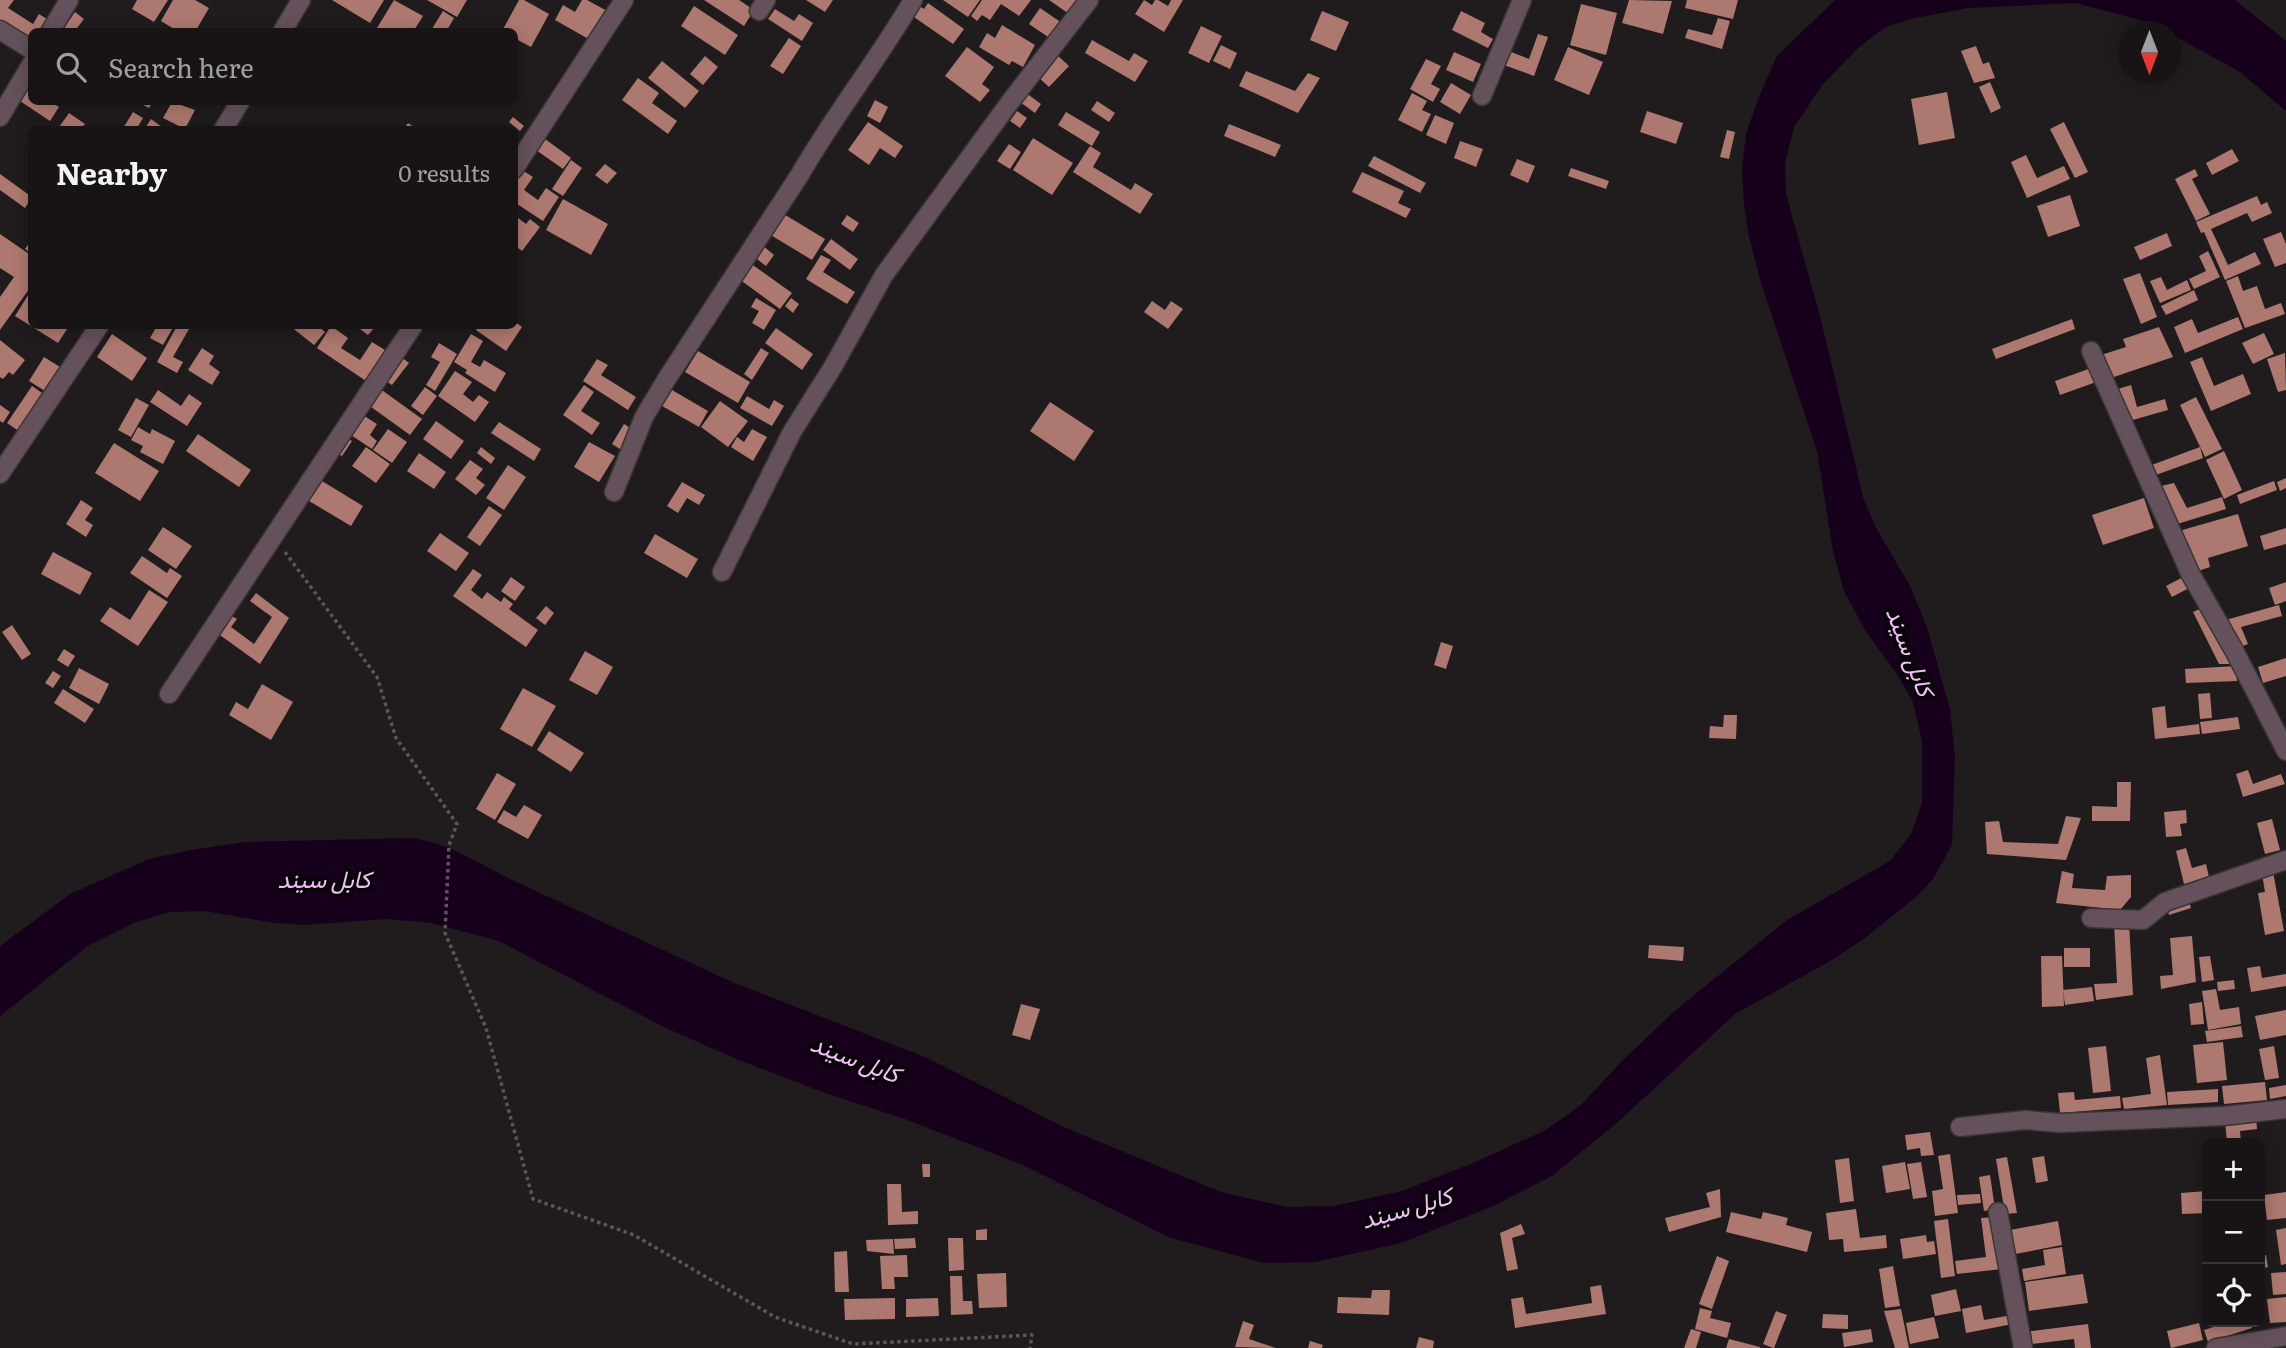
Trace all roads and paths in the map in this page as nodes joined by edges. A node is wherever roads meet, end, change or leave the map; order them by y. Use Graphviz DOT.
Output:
graph roads {
  1 [pos="69,0"];
  2 [pos="302,0"];
  3 [pos="624,0"];
  4 [pos="913,0"];
  5 [pos="1089,0"];
  6 [pos="1522,0"];
  7 [pos="52,28"];
  8 [pos="284,28"];
  9 [pos="0,30"];
  10 [pos="28,48"];
  11 [pos="28,70"];
  12 [pos="1482,96"];
  13 [pos="238,105"];
  14 [pos="0,117"];
  15 [pos="225,126"];
  16 [pos="518,163"];
  17 [pos="98,329"];
  18 [pos="411,329"];
  19 [pos="2091,351"];
  20 [pos="0,474"];
  21 [pos="614,492"];
  22 [pos="274,537"];
  23 [pos="722,572"];
  24 [pos="170,694"];
  25 [pos="2286,751"];
  26 [pos="2286,860"];
  27 [pos="2091,918"];
  28 [pos="2286,1109"];
  29 [pos="1960,1127"];
  30 [pos="1998,1212"];
  31 [pos="2286,1336"];
  32 [pos="1030,1348"];
  33 [pos="2023,1348"];
  34 [pos="2216,1348"];
  1 -- 7 [label="street"];
  2 -- 8 [label="street"];
  3 -- 16 [label="street"];
  4 -- 21 [label="street"];
  5 -- 23 [label="street"];
  6 -- 12 [label="street"];
  9 -- 10 [label="street"];
  11 -- 14 [label="street"];
  13 -- 15 [label="street"];
  17 -- 20 [label="street"];
  18 -- 22 [label="street"];
  19 -- 25 [label="street"];
  22 -- 24 [label="street"];
  22 -- 32 [label="path"];
  26 -- 27 [label="street"];
  28 -- 29 [label="street"];
  30 -- 33 [label="street"];
  31 -- 34 [label="street"];
}
